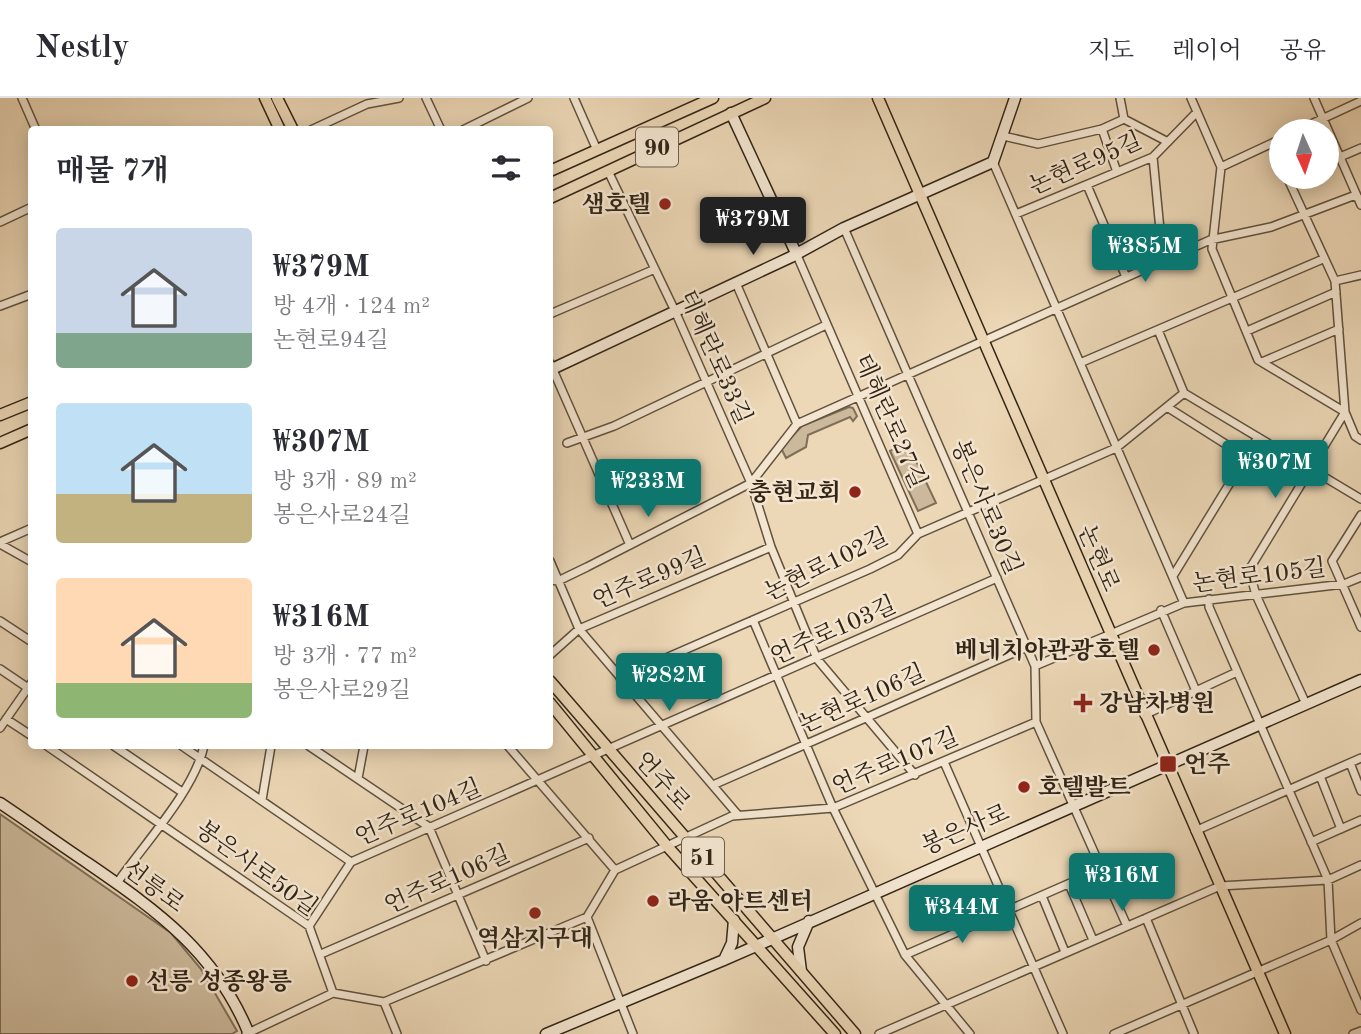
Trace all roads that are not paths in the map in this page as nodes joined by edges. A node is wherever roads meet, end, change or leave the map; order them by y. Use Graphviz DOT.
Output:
graph roads {
  1 [pos="22,98"];
  2 [pos="265,98"];
  3 [pos="277,98"];
  4 [pos="399,98"];
  5 [pos="426,98"];
  6 [pos="528,98"];
  7 [pos="573,98"];
  8 [pos="713,98"];
  9 [pos="878,98"];
  10 [pos="1015,98"];
  11 [pos="1120,98"];
  12 [pos="1191,98"];
  13 [pos="1314,98"];
  14 [pos="762,99"];
  15 [pos="366,101"];
  16 [pos="1361,101"];
  17 [pos="1197,112"];
  18 [pos="731,113"];
  19 [pos="1124,119"];
  20 [pos="1322,119"];
  21 [pos="34,126"];
  22 [pos="278,126"];
  23 [pos="291,126"];
  24 [pos="319,126"];
  25 [pos="439,126"];
  26 [pos="471,126"];
  27 [pos="1102,130"];
  28 [pos="1003,136"];
  29 [pos="1168,142"];
  30 [pos="1269,144"];
  31 [pos="1361,148"];
  32 [pos="597,150"];
  33 [pos="1153,157"];
  34 [pos="1340,157"];
  35 [pos="993,162"];
  36 [pos="1221,166"];
  37 [pos="553,170"];
  38 [pos="608,171"];
  39 [pos="1117,172"];
  40 [pos="1087,185"];
  41 [pos="1293,189"];
  42 [pos="920,194"];
  43 [pos="553,197"];
  44 [pos="1360,201"];
  45 [pos="28,209"];
  46 [pos="1016,214"];
  47 [pos="1305,216"];
  48 [pos="0,222"];
  49 [pos="844,228"];
  50 [pos="1210,240"];
  51 [pos="796,253"];
  52 [pos="1323,259"];
  53 [pos="1163,261"];
  54 [pos="655,269"];
  55 [pos="1361,275"];
  56 [pos="1126,277"];
  57 [pos="1335,281"];
  58 [pos="736,283"];
  59 [pos="1336,292"];
  60 [pos="28,296"];
  61 [pos="1233,297"];
  62 [pos="0,306"];
  63 [pos="1056,308"];
  64 [pos="675,311"];
  65 [pos="553,313"];
  66 [pos="825,325"];
  67 [pos="1339,329"];
  68 [pos="1158,330"];
  69 [pos="1247,331"];
  70 [pos="981,341"];
  71 [pos="767,354"];
  72 [pos="1262,362"];
  73 [pos="1080,363"];
  74 [pos="553,367"];
  75 [pos="553,374"];
  76 [pos="909,374"];
  77 [pos="705,383"];
  78 [pos="1184,393"];
  79 [pos="859,398"];
  80 [pos="28,404"];
  81 [pos="1167,407"];
  82 [pos="1345,412"];
  83 [pos="0,415"];
  84 [pos="797,424"];
  85 [pos="28,431"];
  86 [pos="1258,437"];
  87 [pos="584,438"];
  88 [pos="1361,440"];
  89 [pos="0,443"];
  90 [pos="568,443"];
  91 [pos="1115,448"];
  92 [pos="1246,457"];
  93 [pos="1311,468"];
  94 [pos="1043,480"];
  95 [pos="751,483"];
  96 [pos="1361,499"];
  97 [pos="968,513"];
  98 [pos="1361,515"];
  99 [pos="28,530"];
  100 [pos="918,534"];
  101 [pos="0,543"];
  102 [pos="630,545"];
  103 [pos="771,547"];
  104 [pos="28,560"];
  105 [pos="1173,576"];
  106 [pos="1361,577"];
  107 [pos="997,578"];
  108 [pos="554,580"];
  109 [pos="1344,584"];
  110 [pos="1256,594"];
  111 [pos="1209,599"];
  112 [pos="794,602"];
  113 [pos="1184,603"];
  114 [pos="1161,610"];
  115 [pos="753,620"];
  116 [pos="0,621"];
  117 [pos="1361,628"];
  118 [pos="579,629"];
  119 [pos="1109,633"];
  120 [pos="28,639"];
  121 [pos="1027,647"];
  122 [pos="553,652"];
  123 [pos="817,659"];
  124 [pos="1035,666"];
  125 [pos="0,669"];
  126 [pos="1237,672"];
  127 [pos="775,677"];
  128 [pos="620,678"];
  129 [pos="1361,680"];
  130 [pos="553,685"];
  131 [pos="28,686"];
  132 [pos="28,690"];
  133 [pos="1196,691"];
  134 [pos="1306,704"];
  135 [pos="553,707"];
  136 [pos="1144,715"];
  137 [pos="866,716"];
  138 [pos="6,719"];
  139 [pos="1036,722"];
  140 [pos="661,724"];
  141 [pos="1261,725"];
  142 [pos="0,728"];
  143 [pos="28,733"];
  144 [pos="805,744"];
  145 [pos="51,749"];
  146 [pos="118,749"];
  147 [pos="186,749"];
  148 [pos="203,749"];
  149 [pos="270,749"];
  150 [pos="318,749"];
  151 [pos="363,749"];
  152 [pos="511,749"];
  153 [pos="608,751"];
  154 [pos="593,756"];
  155 [pos="1361,758"];
  156 [pos="201,759"];
  157 [pos="944,762"];
  158 [pos="1350,763"];
  159 [pos="1167,765"];
  160 [pos="915,775"];
  161 [pos="1320,776"];
  162 [pos="358,778"];
  163 [pos="539,780"];
  164 [pos="713,785"];
  165 [pos="1288,790"];
  166 [pos="1361,791"];
  167 [pos="181,792"];
  168 [pos="262,800"];
  169 [pos="1,805"];
  170 [pos="1073,806"];
  171 [pos="833,808"];
  172 [pos="738,815"];
  173 [pos="1361,820"];
  174 [pos="160,822"];
  175 [pos="429,827"];
  176 [pos="1341,829"];
  177 [pos="1195,831"];
  178 [pos="685,837"];
  179 [pos="589,838"];
  180 [pos="1311,842"];
  181 [pos="981,845"];
  182 [pos="667,846"];
  183 [pos="351,862"];
  184 [pos="1361,865"];
  185 [pos="615,870"];
  186 [pos="1100,870"];
  187 [pos="1328,880"];
  188 [pos="117,883"];
  189 [pos="1069,884"];
  190 [pos="1220,886"];
  191 [pos="873,892"];
  192 [pos="459,894"];
  193 [pos="1042,895"];
  194 [pos="1008,910"];
  195 [pos="587,917"];
  196 [pos="1146,918"];
  197 [pos="734,920"];
  198 [pos="809,921"];
  199 [pos="1361,923"];
  200 [pos="309,926"];
  201 [pos="1127,926"];
  202 [pos="774,938"];
  203 [pos="1093,940"];
  204 [pos="1331,940"];
  205 [pos="757,945"];
  206 [pos="1065,952"];
  207 [pos="321,954"];
  208 [pos="905,955"];
  209 [pos="724,960"];
  210 [pos="486,961"];
  211 [pos="1034,966"];
  212 [pos="802,971"];
  213 [pos="1258,972"];
  214 [pos="333,993"];
  215 [pos="384,1002"];
  216 [pos="622,1003"];
  217 [pos="944,1004"];
  218 [pos="1182,1005"];
  219 [pos="1361,1010"];
  220 [pos="1361,1031"];
  221 [pos="247,1033"];
  222 [pos="397,1034"];
  223 [pos="546,1034"];
  224 [pos="633,1034"];
  225 [pos="835,1034"];
  226 [pos="855,1034"];
  227 [pos="879,1034"];
  228 [pos="970,1034"];
  229 [pos="1063,1034"];
  230 [pos="1114,1034"];
  231 [pos="1194,1034"];
  232 [pos="1285,1034"];
  233 [pos="1353,1034"];
  1 -- 21 [label="street"];
  2 -- 22 [label="main road"];
  3 -- 23 [label="main road"];
  4 -- 15 [label="street"];
  5 -- 25 [label="street"];
  6 -- 26 [label="street"];
  7 -- 32 [label="street"];
  8 -- 32 [label="main road, 90"];
  9 -- 42 [label="main road, 논현로"];
  10 -- 28 [label="main road"];
  11 -- 19 [label="street, 논현로95길"];
  12 -- 17 [label="street"];
  13 -- 20 [label="street"];
  14 -- 18 [label="main road, 90"];
  15 -- 24 [label="street"];
  16 -- 20 [label="street"];
  17 -- 29 [label="street, 논현로95길"];
  17 -- 36 [label="street"];
  18 -- 38 [label="main road, 90"];
  18 -- 51 [label="main road, 테헤란로27길"];
  19 -- 27 [label="street"];
  19 -- 29 [label="street, 논현로95길"];
  27 -- 28 [label="street"];
  27 -- 39 [label="street"];
  28 -- 35 [label="main road"];
  29 -- 33 [label="street, 논현로95길"];
  30 -- 36 [label="street"];
  31 -- 34 [label="street"];
  32 -- 37 [label="main road, 90"];
  33 -- 39 [label="street, 논현로95길"];
  33 -- 53 [label="street"];
  34 -- 44 [label="street"];
  35 -- 42 [label="main road"];
  35 -- 46 [label="street"];
  36 -- 50 [label="street"];
  38 -- 43 [label="main road, 90"];
  38 -- 54 [label="street, 테헤란로33길"];
  39 -- 40 [label="street, 논현로95길"];
  40 -- 46 [label="street, 논현로95길"];
  40 -- 56 [label="street"];
  41 -- 47 [label="street"];
  42 -- 49 [label="main road"];
  42 -- 70 [label="main road, 논현로"];
  44 -- 47 [label="street"];
  45 -- 48 [label="street"];
  46 -- 63 [label="street"];
  47 -- 50 [label="street"];
  47 -- 52 [label="street"];
  49 -- 51 [label="main road"];
  49 -- 76 [label="street, 봉은사로30길"];
  50 -- 53 [label="street"];
  50 -- 61 [label="street"];
  51 -- 58 [label="main road"];
  51 -- 66 [label="street, 테헤란로27길"];
  52 -- 57 [label="street"];
  52 -- 61 [label="street"];
  53 -- 56 [label="street"];
  54 -- 64 [label="street, 테헤란로33길"];
  54 -- 65 [label="street"];
  55 -- 57 [label="street"];
  56 -- 63 [label="street"];
  57 -- 59 [label="street"];
  58 -- 64 [label="main road"];
  58 -- 71 [label="street"];
  59 -- 67 [label="street"];
  59 -- 69 [label="street"];
  60 -- 62 [label="street"];
  61 -- 68 [label="street"];
  61 -- 69 [label="street"];
  63 -- 70 [label="street"];
  63 -- 73 [label="street"];
  64 -- 74 [label="main road"];
  64 -- 77 [label="street, 테헤란로33길"];
  66 -- 71 [label="street"];
  66 -- 79 [label="street, 테헤란로27길"];
  67 -- 72 [label="street"];
  67 -- 82 [label="street"];
  68 -- 73 [label="street"];
  68 -- 78 [label="street"];
  69 -- 72 [label="street"];
  70 -- 76 [label="street"];
  70 -- 94 [label="main road, 논현로"];
  71 -- 77 [label="street"];
  71 -- 84 [label="street"];
  72 -- 82 [label="street"];
  73 -- 91 [label="street"];
  75 -- 87 [label="street"];
  76 -- 79 [label="street"];
  76 -- 97 [label="street, 봉은사로30길"];
  77 -- 87 [label="street"];
  77 -- 95 [label="street, 테헤란로33길"];
  78 -- 81 [label="street, 논현로102길"];
  78 -- 86 [label="street"];
  79 -- 84 [label="street"];
  79 -- 100 [label="street, 테헤란로27길"];
  80 -- 83 [label="main road"];
  81 -- 91 [label="street, 논현로102길"];
  81 -- 92 [label="street"];
  82 -- 88 [label="street"];
  82 -- 93 [label="street"];
  84 -- 95 [label="street"];
  85 -- 89 [label="main road"];
  86 -- 92 [label="street"];
  86 -- 93 [label="street"];
  87 -- 90 [label="street"];
  87 -- 102 [label="street"];
  91 -- 94 [label="street, 논현로102길"];
  91 -- 105 [label="street"];
  92 -- 105 [label="street"];
  93 -- 96 [label="street"];
  93 -- 110 [label="street"];
  94 -- 97 [label="street, 논현로102길"];
  94 -- 119 [label="main road, 논현로"];
  95 -- 102 [label="street"];
  95 -- 103 [label="street, 테헤란로33길"];
  97 -- 100 [label="street, 논현로102길"];
  97 -- 107 [label="street, 봉은사로30길"];
  98 -- 109 [label="street"];
  99 -- 101 [label="street"];
  100 -- 112 [label="street, 논현로102길"];
  101 -- 104 [label="street"];
  102 -- 108 [label="street"];
  103 -- 112 [label="street, 테헤란로33길"];
  103 -- 118 [label="street, 언주로99길"];
  105 -- 113 [label="street"];
  106 -- 109 [label="street, 논현로105길"];
  107 -- 121 [label="street, 봉은사로30길"];
  107 -- 123 [label="street, 언주로103길"];
  108 -- 118 [label="street"];
  109 -- 110 [label="street, 논현로105길"];
  109 -- 117 [label="street"];
  110 -- 111 [label="street, 논현로105길"];
  110 -- 134 [label="street"];
  111 -- 113 [label="street, 논현로105길"];
  111 -- 126 [label="street"];
  112 -- 115 [label="street, 논현로102길"];
  112 -- 123 [label="street, 테헤란로33길"];
  113 -- 114 [label="street, 논현로105길"];
  114 -- 119 [label="street, 논현로105길"];
  114 -- 133 [label="street, 논현로105길"];
  115 -- 127 [label="street"];
  115 -- 128 [label="street, 논현로102길"];
  116 -- 120 [label="street"];
  118 -- 122 [label="street, 언주로99길"];
  118 -- 128 [label="street"];
  119 -- 124 [label="street"];
  119 -- 136 [label="main road, 논현로"];
  121 -- 124 [label="street, 봉은사로30길"];
  121 -- 137 [label="street, 논현로106길"];
  123 -- 127 [label="street, 언주로103길"];
  123 -- 137 [label="street, 테헤란로33길"];
  124 -- 139 [label="street, 봉은사로30길"];
  125 -- 131 [label="street"];
  126 -- 133 [label="street"];
  126 -- 141 [label="street"];
  127 -- 140 [label="street, 언주로103길"];
  127 -- 144 [label="street"];
  128 -- 140 [label="street"];
  129 -- 134 [label="main road, 봉은사로"];
  130 -- 153 [label="main road, 언주로 / 51"];
  132 -- 138 [label="street"];
  133 -- 136 [label="street"];
  134 -- 141 [label="main road, 봉은사로"];
  135 -- 154 [label="main road, 언주로 / 51"];
  136 -- 159 [label="main road, 논현로"];
  137 -- 144 [label="street, 논현로106길"];
  137 -- 160 [label="street, 테헤란로33길"];
  138 -- 142 [label="street"];
  138 -- 143 [label="street"];
  139 -- 157 [label="street, 언주로107길"];
  139 -- 170 [label="street, 봉은사로30길"];
  140 -- 153 [label="street, 언주로103길"];
  140 -- 164 [label="street"];
  141 -- 159 [label="main road, 봉은사로"];
  141 -- 165 [label="street"];
  144 -- 164 [label="street, 논현로106길"];
  144 -- 171 [label="street"];
  145 -- 174 [label="street, 봉은사로50길"];
  146 -- 167 [label="street"];
  147 -- 156 [label="street"];
  148 -- 156 [label="street"];
  149 -- 168 [label="street"];
  150 -- 162 [label="street"];
  151 -- 162 [label="street"];
  152 -- 163 [label="street"];
  153 -- 154 [label="street, 언주로104길"];
  153 -- 178 [label="main road, 언주로 / 51"];
  154 -- 163 [label="street, 언주로104길"];
  154 -- 182 [label="main road, 언주로 / 51"];
  155 -- 158 [label="street"];
  156 -- 167 [label="street"];
  156 -- 168 [label="street"];
  157 -- 160 [label="street, 언주로107길"];
  157 -- 181 [label="street"];
  158 -- 161 [label="street"];
  158 -- 166 [label="street"];
  159 -- 170 [label="main road, 봉은사로"];
  159 -- 177 [label="main road, 논현로"];
  160 -- 171 [label="street, 언주로107길"];
  161 -- 165 [label="street"];
  161 -- 176 [label="street"];
  162 -- 175 [label="street"];
  163 -- 175 [label="street, 언주로104길"];
  163 -- 179 [label="street"];
  164 -- 172 [label="street"];
  165 -- 177 [label="street"];
  165 -- 180 [label="street"];
  167 -- 174 [label="street"];
  168 -- 183 [label="street"];
  169 -- 188 [label="main road, 선릉로"];
  170 -- 181 [label="main road, 봉은사로"];
  170 -- 186 [label="street, 봉은사로30길"];
  171 -- 172 [label="street, 언주로107길"];
  171 -- 191 [label="street"];
  172 -- 178 [label="street, 언주로107길"];
  173 -- 176 [label="street"];
  174 -- 188 [label="street"];
  174 -- 200 [label="street, 봉은사로50길"];
  175 -- 183 [label="street, 언주로104길"];
  175 -- 192 [label="street"];
  176 -- 180 [label="street"];
  177 -- 190 [label="main road, 논현로"];
  178 -- 182 [label="street, 언주로107길"];
  178 -- 202 [label="main road, 언주로 / 51"];
  179 -- 185 [label="street"];
  179 -- 192 [label="street, 언주로106길"];
  180 -- 187 [label="street"];
  181 -- 191 [label="main road, 봉은사로"];
  181 -- 194 [label="street"];
  182 -- 185 [label="street"];
  182 -- 197 [label="main road, 언주로 / 51"];
  183 -- 200 [label="street, 언주로104길"];
  184 -- 187 [label="street"];
  185 -- 195 [label="street"];
  186 -- 189 [label="street"];
  186 -- 201 [label="street, 봉은사로30길"];
  187 -- 190 [label="street"];
  187 -- 204 [label="street"];
  188 -- 221 [label="main road, 선릉로"];
  189 -- 193 [label="street"];
  189 -- 203 [label="street"];
  190 -- 196 [label="street"];
  190 -- 213 [label="main road, 논현로"];
  191 -- 198 [label="main road, 봉은사로"];
  191 -- 208 [label="street"];
  192 -- 207 [label="street, 언주로106길"];
  192 -- 210 [label="street"];
  193 -- 194 [label="street"];
  193 -- 206 [label="street"];
  194 -- 208 [label="street"];
  194 -- 211 [label="street"];
  195 -- 210 [label="street"];
  195 -- 216 [label="street"];
  196 -- 201 [label="street"];
  196 -- 218 [label="street"];
  197 -- 205 [label="main road, 언주로 / 51"];
  197 -- 209 [label="main road"];
  198 -- 202 [label="main road, 봉은사로"];
  198 -- 212 [label="main road"];
  199 -- 204 [label="street"];
  200 -- 207 [label="street, 봉은사로50길"];
  201 -- 203 [label="street"];
  202 -- 205 [label="main road, 봉은사로"];
  202 -- 212 [label="main road, 언주로 / 51"];
  203 -- 206 [label="street"];
  204 -- 213 [label="street"];
  204 -- 219 [label="street"];
  205 -- 209 [label="main road, 봉은사로"];
  205 -- 225 [label="main road, 언주로 / 51"];
  206 -- 211 [label="street"];
  207 -- 214 [label="street, 봉은사로50길"];
  208 -- 217 [label="street"];
  209 -- 216 [label="main road, 봉은사로"];
  210 -- 215 [label="street"];
  211 -- 217 [label="street"];
  211 -- 229 [label="street"];
  212 -- 226 [label="main road, 언주로 / 51"];
  213 -- 218 [label="street"];
  213 -- 232 [label="main road, 논현로"];
  214 -- 215 [label="street"];
  214 -- 221 [label="street"];
  215 -- 222 [label="street"];
  216 -- 223 [label="main road, 봉은사로"];
  216 -- 224 [label="street"];
  217 -- 227 [label="street"];
  217 -- 228 [label="street"];
  218 -- 230 [label="street"];
  218 -- 231 [label="street"];
  220 -- 233 [label="street"];
}
